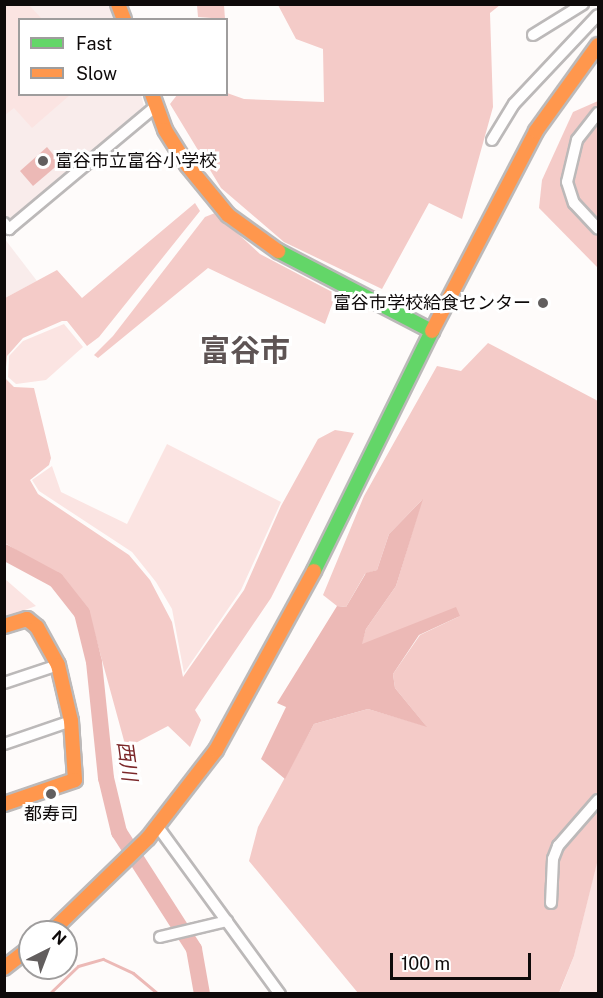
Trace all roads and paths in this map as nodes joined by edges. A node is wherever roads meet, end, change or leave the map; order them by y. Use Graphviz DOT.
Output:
graph roads {
  1 [pos="583,4"];
  2 [pos="598,15"];
  3 [pos="533,35"];
  4 [pos="598,45"];
  5 [pos="154,100"];
  6 [pos="598,113"];
  7 [pos="492,140"];
  8 [pos="4,223"];
  9 [pos="598,229"];
  10 [pos="432,331"];
  11 [pos="4,626"];
  12 [pos="58,665"];
  13 [pos="4,683"];
  14 [pos="71,722"];
  15 [pos="4,744"];
  16 [pos="598,800"];
  17 [pos="4,804"];
  18 [pos="158,827"];
  19 [pos="551,903"];
  20 [pos="64,920"];
  21 [pos="227,921"];
  22 [pos="160,937"];
  23 [pos="18,957"];
  24 [pos="4,968"];
  25 [pos="276,992"];
  1 -- 3 [label="street"];
  2 -- 7 [label="street"];
  4 -- 10 [label="street"];
  5 -- 8 [label="street"];
  5 -- 10 [label="street"];
  6 -- 9 [label="street"];
  10 -- 18 [label="street"];
  11 -- 12 [label="street"];
  12 -- 13 [label="street"];
  12 -- 14 [label="street"];
  14 -- 15 [label="street"];
  14 -- 17 [label="street"];
  16 -- 19 [label="street"];
  18 -- 20 [label="street"];
  18 -- 21 [label="street"];
  21 -- 22 [label="street"];
  21 -- 25 [label="street"];
  23 -- 24 [label="street"];
}
